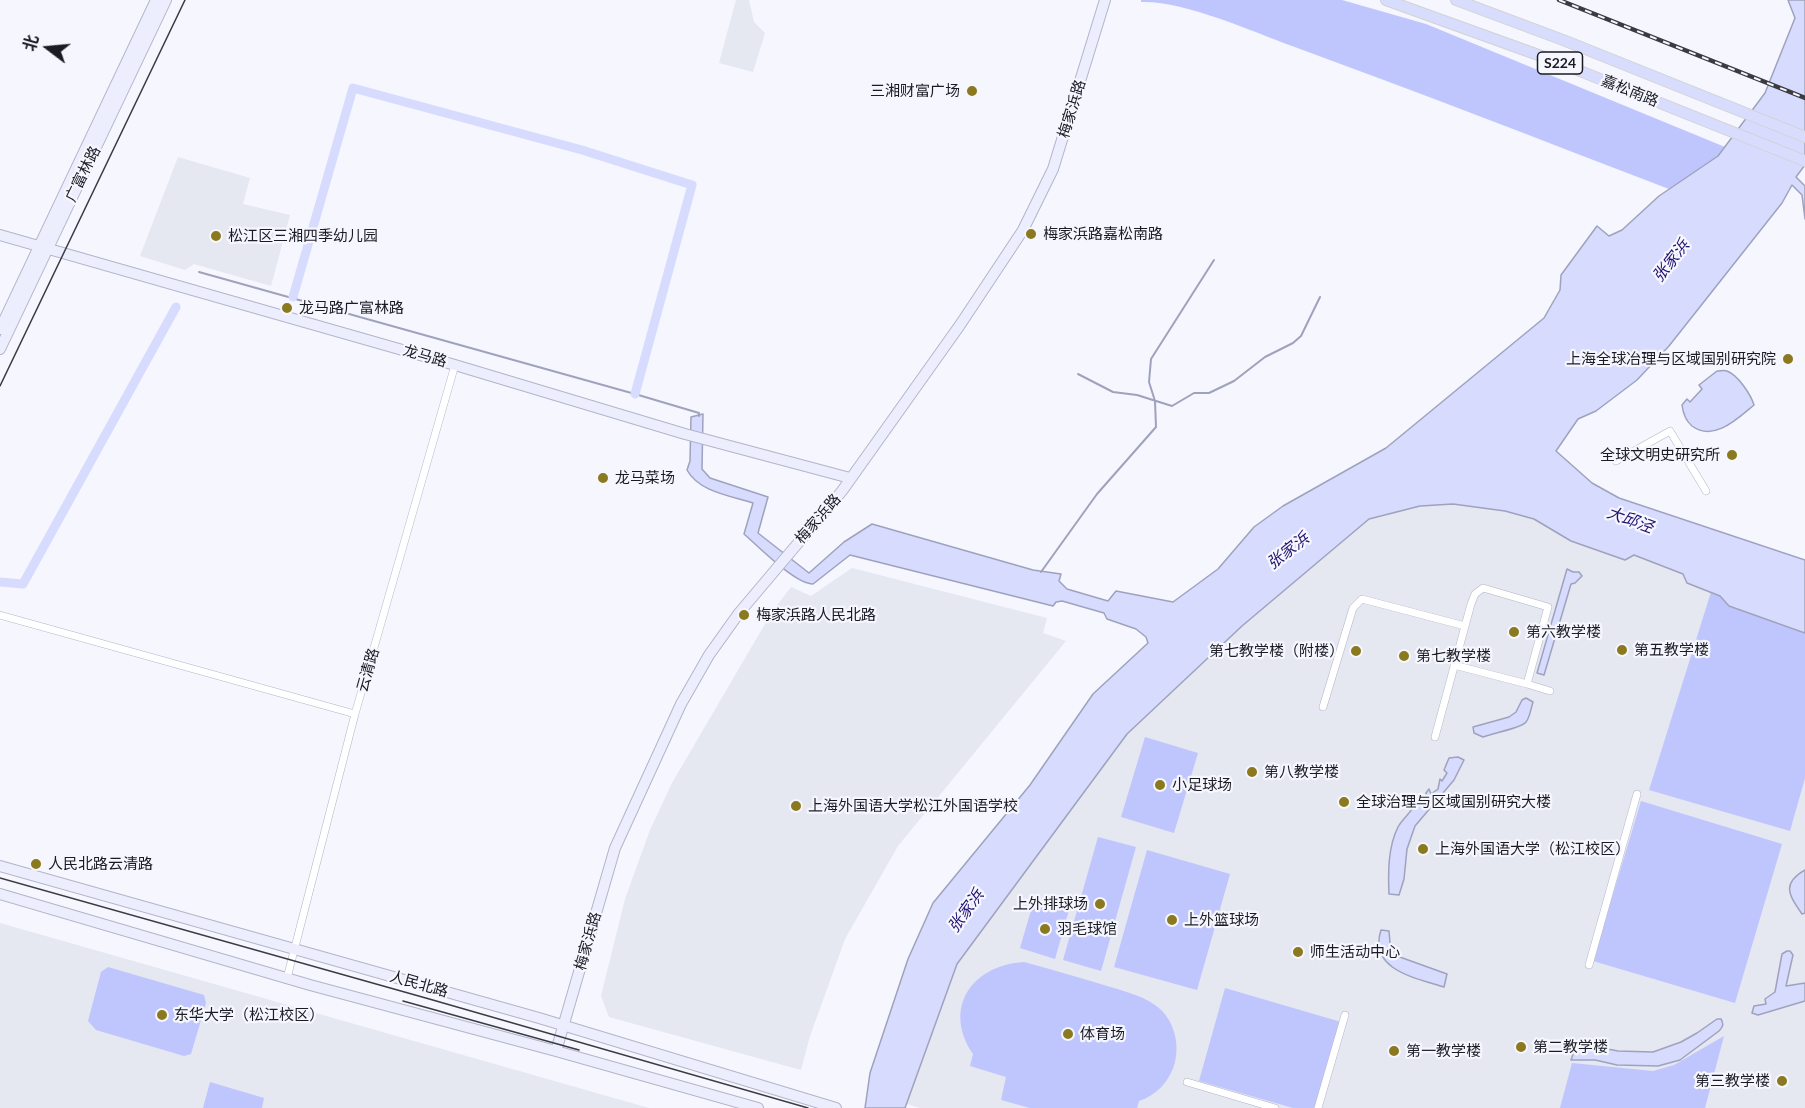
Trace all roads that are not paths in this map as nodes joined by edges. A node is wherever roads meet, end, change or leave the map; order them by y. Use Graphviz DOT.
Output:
graph roads {
  1 [pos="156,0"];
  2 [pos="166,0"];
  3 [pos="1105,0"];
  4 [pos="1386,0"];
  5 [pos="1456,0"];
  6 [pos="1805,137"];
  7 [pos="1805,161"];
  8 [pos="0,235"];
  9 [pos="43,247"];
  10 [pos="0,328"];
  11 [pos="0,349"];
  12 [pos="455,365"];
  13 [pos="1616,461"];
  14 [pos="850,478"];
  15 [pos="1706,491"];
  16 [pos="0,615"];
  17 [pos="1465,626"];
  18 [pos="1455,665"];
  19 [pos="1527,684"];
  20 [pos="1550,691"];
  21 [pos="1323,706"];
  22 [pos="355,714"];
  23 [pos="1435,738"];
  24 [pos="1637,794"];
  25 [pos="0,866"];
  26 [pos="0,894"];
  27 [pos="295,948"];
  28 [pos="1589,965"];
  29 [pos="287,978"];
  30 [pos="1345,1015"];
  31 [pos="563,1026"];
  32 [pos="556,1050"];
  33 [pos="1187,1083"];
  34 [pos="758,1108"];
  35 [pos="836,1108"];
  36 [pos="1275,1108"];
  37 [pos="1318,1108"];
  1 -- 9 [label="main road, 广富林路"];
  2 -- 9 [label="main road, 广富林路"];
  3 -- 14 [label="main road, 梅家浜路"];
  4 -- 7 [label="main road, 嘉松南路 / S224"];
  5 -- 6 [label="main road, 嘉松南路 / S224"];
  8 -- 9 [label="main road, 龙马路"];
  9 -- 10 [label="main road, 广富林路"];
  9 -- 11 [label="main road, 广富林路"];
  9 -- 12 [label="main road, 龙马路"];
  12 -- 14 [label="main road, 龙马路"];
  12 -- 22 [label="street, 云清路"];
  13 -- 15 [label="street"];
  14 -- 31 [label="main road, 梅家浜路"];
  16 -- 22 [label="street"];
  17 -- 18 [label="street"];
  17 -- 19 [label="street"];
  17 -- 21 [label="street"];
  18 -- 19 [label="street"];
  18 -- 23 [label="street"];
  19 -- 20 [label="street"];
  22 -- 27 [label="street, 云清路"];
  24 -- 28 [label="street"];
  25 -- 27 [label="main road, 人民北路"];
  26 -- 29 [label="main road, 人民北路"];
  27 -- 29 [label="street, 云清路"];
  27 -- 31 [label="main road, 人民北路"];
  29 -- 32 [label="main road, 人民北路"];
  30 -- 37 [label="street"];
  31 -- 32 [label="main road, 梅家浜路"];
  31 -- 35 [label="main road, 人民北路"];
  32 -- 34 [label="main road, 人民北路"];
  33 -- 36 [label="street"];
}
